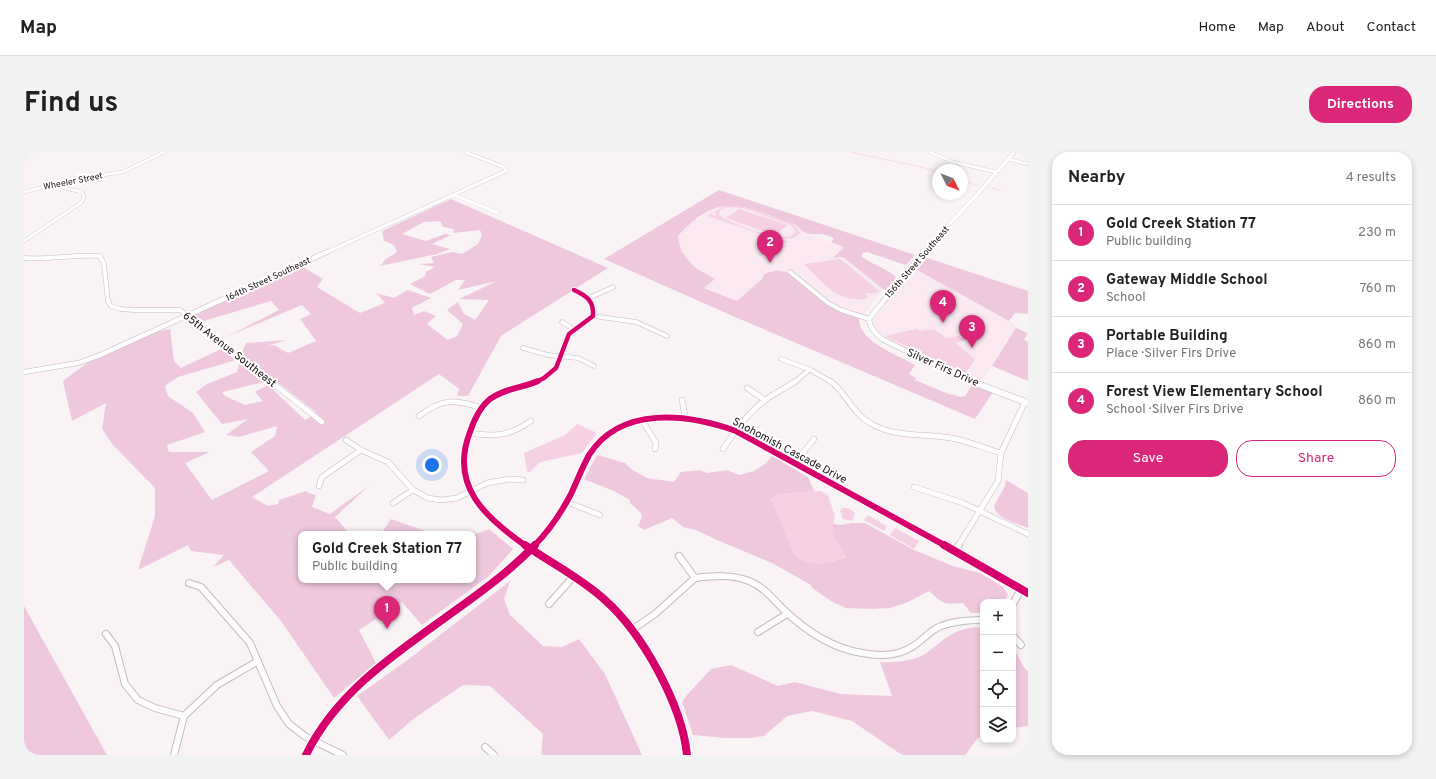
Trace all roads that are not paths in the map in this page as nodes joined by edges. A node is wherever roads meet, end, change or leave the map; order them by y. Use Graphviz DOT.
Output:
graph roads {
  1 [pos="164,152"];
  2 [pos="465,152"];
  3 [pos="930,152"];
  4 [pos="1014,152"];
  5 [pos="1008,159"];
  6 [pos="1028,164"];
  7 [pos="506,170"];
  8 [pos="996,172"];
  9 [pos="58,183"];
  10 [pos="24,192"];
  11 [pos="454,195"];
  12 [pos="498,213"];
  13 [pos="24,241"];
  14 [pos="24,258"];
  15 [pos="790,272"];
  16 [pos="613,287"];
  17 [pos="574,290"];
  18 [pos="589,298"];
  19 [pos="187,316"];
  20 [pos="593,316"];
  21 [pos="869,319"];
  22 [pos="562,322"];
  23 [pos="573,329"];
  24 [pos="667,336"];
  25 [pos="523,348"];
  26 [pos="563,356"];
  27 [pos="781,359"];
  28 [pos="594,366"];
  29 [pos="810,370"];
  30 [pos="24,372"];
  31 [pos="747,388"];
  32 [pos="682,400"];
  33 [pos="765,400"];
  34 [pos="1026,402"];
  35 [pos="482,408"];
  36 [pos="420,416"];
  37 [pos="684,416"];
  38 [pos="642,420"];
  39 [pos="531,421"];
  40 [pos="322,422"];
  41 [pos="736,431"];
  42 [pos="469,434"];
  43 [pos="814,439"];
  44 [pos="346,440"];
  45 [pos="655,449"];
  46 [pos="723,449"];
  47 [pos="361,450"];
  48 [pos="1001,453"];
  49 [pos="795,463"];
  50 [pos="523,480"];
  51 [pos="319,486"];
  52 [pos="914,487"];
  53 [pos="413,490"];
  54 [pos="470,492"];
  55 [pos="567,502"];
  56 [pos="393,503"];
  57 [pos="980,511"];
  58 [pos="600,515"];
  59 [pos="1028,534"];
  60 [pos="532,549"];
  61 [pos="955,551"];
  62 [pos="679,556"];
  63 [pos="574,576"];
  64 [pos="695,578"];
  65 [pos="190,583"];
  66 [pos="1021,589"];
  67 [pos="1028,593"];
  68 [pos="1016,599"];
  69 [pos="549,604"];
  70 [pos="787,614"];
  71 [pos="980,620"];
  72 [pos="633,629"];
  73 [pos="758,632"];
  74 [pos="106,634"];
  75 [pos="1016,639"];
  76 [pos="1021,645"];
  77 [pos="258,661"];
  78 [pos="184,716"];
  79 [pos="312,741"];
  80 [pos="485,746"];
  81 [pos="174,755"];
  82 [pos="306,755"];
  83 [pos="343,755"];
  84 [pos="494,755"];
  85 [pos="687,755"];
  1 -- 9 [label="street, Wheeler Street"];
  2 -- 7 [label="street"];
  3 -- 8 [label="street"];
  4 -- 5 [label="street, 156th Street Southeast"];
  5 -- 6 [label="street"];
  5 -- 8 [label="street, 156th Street Southeast"];
  7 -- 11 [label="street, 164th Street Southeast"];
  8 -- 21 [label="street, 156th Street Southeast"];
  9 -- 10 [label="street, Wheeler Street"];
  9 -- 13 [label="street"];
  11 -- 12 [label="street"];
  11 -- 19 [label="street, 164th Street Southeast"];
  14 -- 19 [label="street, 65th Avenue Southeast"];
  15 -- 21 [label="street"];
  16 -- 18 [label="street"];
  17 -- 18 [label="street"];
  18 -- 20 [label="street"];
  19 -- 30 [label="street, 164th Street Southeast"];
  19 -- 40 [label="street, 65th Avenue Southeast"];
  20 -- 23 [label="street"];
  20 -- 24 [label="street"];
  21 -- 34 [label="street, Silver Firs Drive"];
  22 -- 23 [label="street"];
  23 -- 26 [label="street"];
  25 -- 26 [label="street"];
  26 -- 28 [label="street"];
  26 -- 35 [label="street"];
  27 -- 29 [label="street"];
  29 -- 33 [label="street"];
  29 -- 48 [label="street"];
  31 -- 33 [label="street"];
  32 -- 37 [label="street"];
  33 -- 41 [label="street"];
  34 -- 48 [label="street"];
  35 -- 36 [label="street"];
  35 -- 42 [label="street"];
  37 -- 38 [label="street, Snohomish Cascade Drive"];
  37 -- 41 [label="street, Snohomish Cascade Drive"];
  38 -- 45 [label="street"];
  38 -- 55 [label="street, Snohomish Cascade Drive"];
  39 -- 42 [label="street"];
  41 -- 46 [label="street"];
  41 -- 49 [label="street, Snohomish Cascade Drive"];
  42 -- 54 [label="street"];
  43 -- 49 [label="street"];
  44 -- 47 [label="street"];
  47 -- 51 [label="street"];
  47 -- 53 [label="street"];
  48 -- 57 [label="street"];
  49 -- 61 [label="street, Snohomish Cascade Drive"];
  50 -- 54 [label="street"];
  52 -- 57 [label="street"];
  53 -- 54 [label="street"];
  53 -- 56 [label="street"];
  54 -- 60 [label="street"];
  55 -- 58 [label="street"];
  55 -- 60 [label="street, Snohomish Cascade Drive"];
  57 -- 59 [label="street"];
  57 -- 61 [label="street"];
  60 -- 63 [label="street"];
  60 -- 79 [label="street, Snohomish Cascade Drive"];
  61 -- 66 [label="street, Snohomish Cascade Drive"];
  62 -- 64 [label="street"];
  63 -- 69 [label="street"];
  63 -- 72 [label="street"];
  64 -- 70 [label="street"];
  64 -- 72 [label="street"];
  65 -- 77 [label="street"];
  66 -- 67 [label="street, Snohomish Cascade Drive"];
  66 -- 68 [label="street"];
  70 -- 71 [label="street"];
  70 -- 73 [label="street"];
  72 -- 85 [label="street"];
  74 -- 78 [label="street"];
  75 -- 76 [label="street"];
  77 -- 78 [label="street"];
  77 -- 79 [label="street"];
  78 -- 81 [label="street"];
  79 -- 82 [label="street, Snohomish Cascade Drive"];
  79 -- 83 [label="street"];
  80 -- 84 [label="street"];
}
